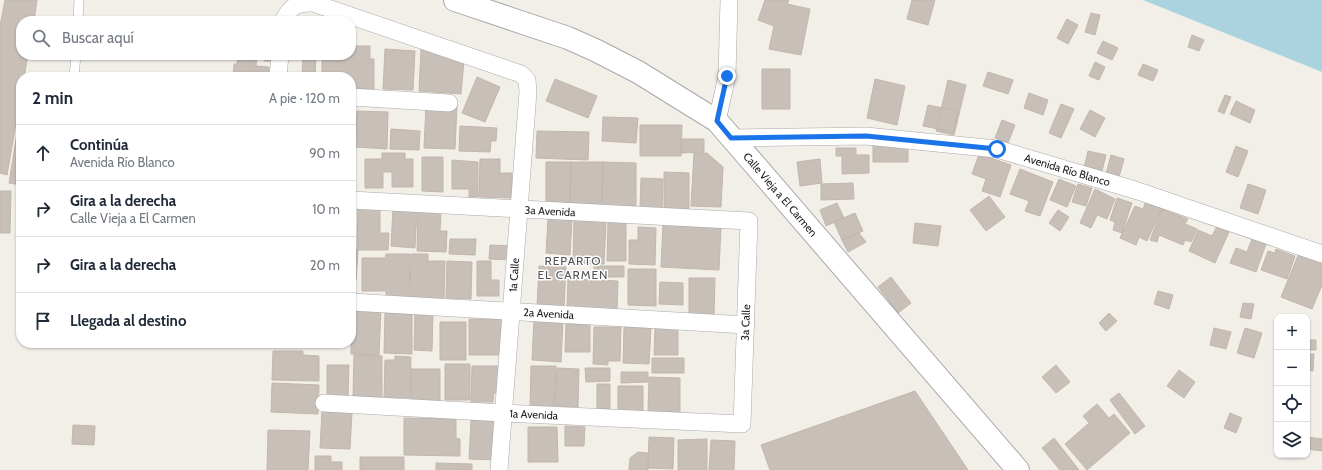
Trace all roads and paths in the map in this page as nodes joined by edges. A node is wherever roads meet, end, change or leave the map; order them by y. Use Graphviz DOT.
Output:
graph roads {
  1 [pos="79,0"];
  2 [pos="455,0"];
  3 [pos="729,0"];
  4 [pos="78,16"];
  5 [pos="286,16"];
  6 [pos="354,16"];
  7 [pos="356,17"];
  8 [pos="76,60"];
  9 [pos="280,60"];
  10 [pos="74,72"];
  11 [pos="278,72"];
  12 [pos="356,97"];
  13 [pos="449,103"];
  14 [pos="717,121"];
  15 [pos="731,138"];
  16 [pos="356,200"];
  17 [pos="519,209"];
  18 [pos="749,221"];
  19 [pos="1322,254"];
  20 [pos="356,302"];
  21 [pos="511,310"];
  22 [pos="746,325"];
  23 [pos="324,403"];
  24 [pos="503,414"];
  25 [pos="742,424"];
  26 [pos="499,470"];
  27 [pos="1018,470"];
  1 -- 4 [label="lane"];
  2 -- 14 [label="street, Calle Vieja a El Carmen"];
  3 -- 14 [label="street"];
  5 -- 6 [label="street, 1a Calle"];
  7 -- 17 [label="street, 1a Calle"];
  8 -- 10 [label="lane"];
  9 -- 11 [label="street"];
  12 -- 13 [label="street"];
  14 -- 15 [label="street, Calle Vieja a El Carmen"];
  15 -- 19 [label="street, Avenida Río Blanco"];
  15 -- 27 [label="street, Calle Vieja a El Carmen"];
  16 -- 17 [label="street, 3a Avenida"];
  17 -- 18 [label="street, 3a Avenida"];
  17 -- 21 [label="street, 1a Calle"];
  18 -- 22 [label="street, 3a Calle"];
  20 -- 21 [label="street, 2a Avenida"];
  21 -- 22 [label="street, 2a Avenida"];
  21 -- 24 [label="street, 1a Calle"];
  22 -- 25 [label="street, 3a Calle"];
  23 -- 24 [label="street, 1a Avenida"];
  24 -- 25 [label="street, 1a Avenida"];
  24 -- 26 [label="street, 1a Calle"];
}
